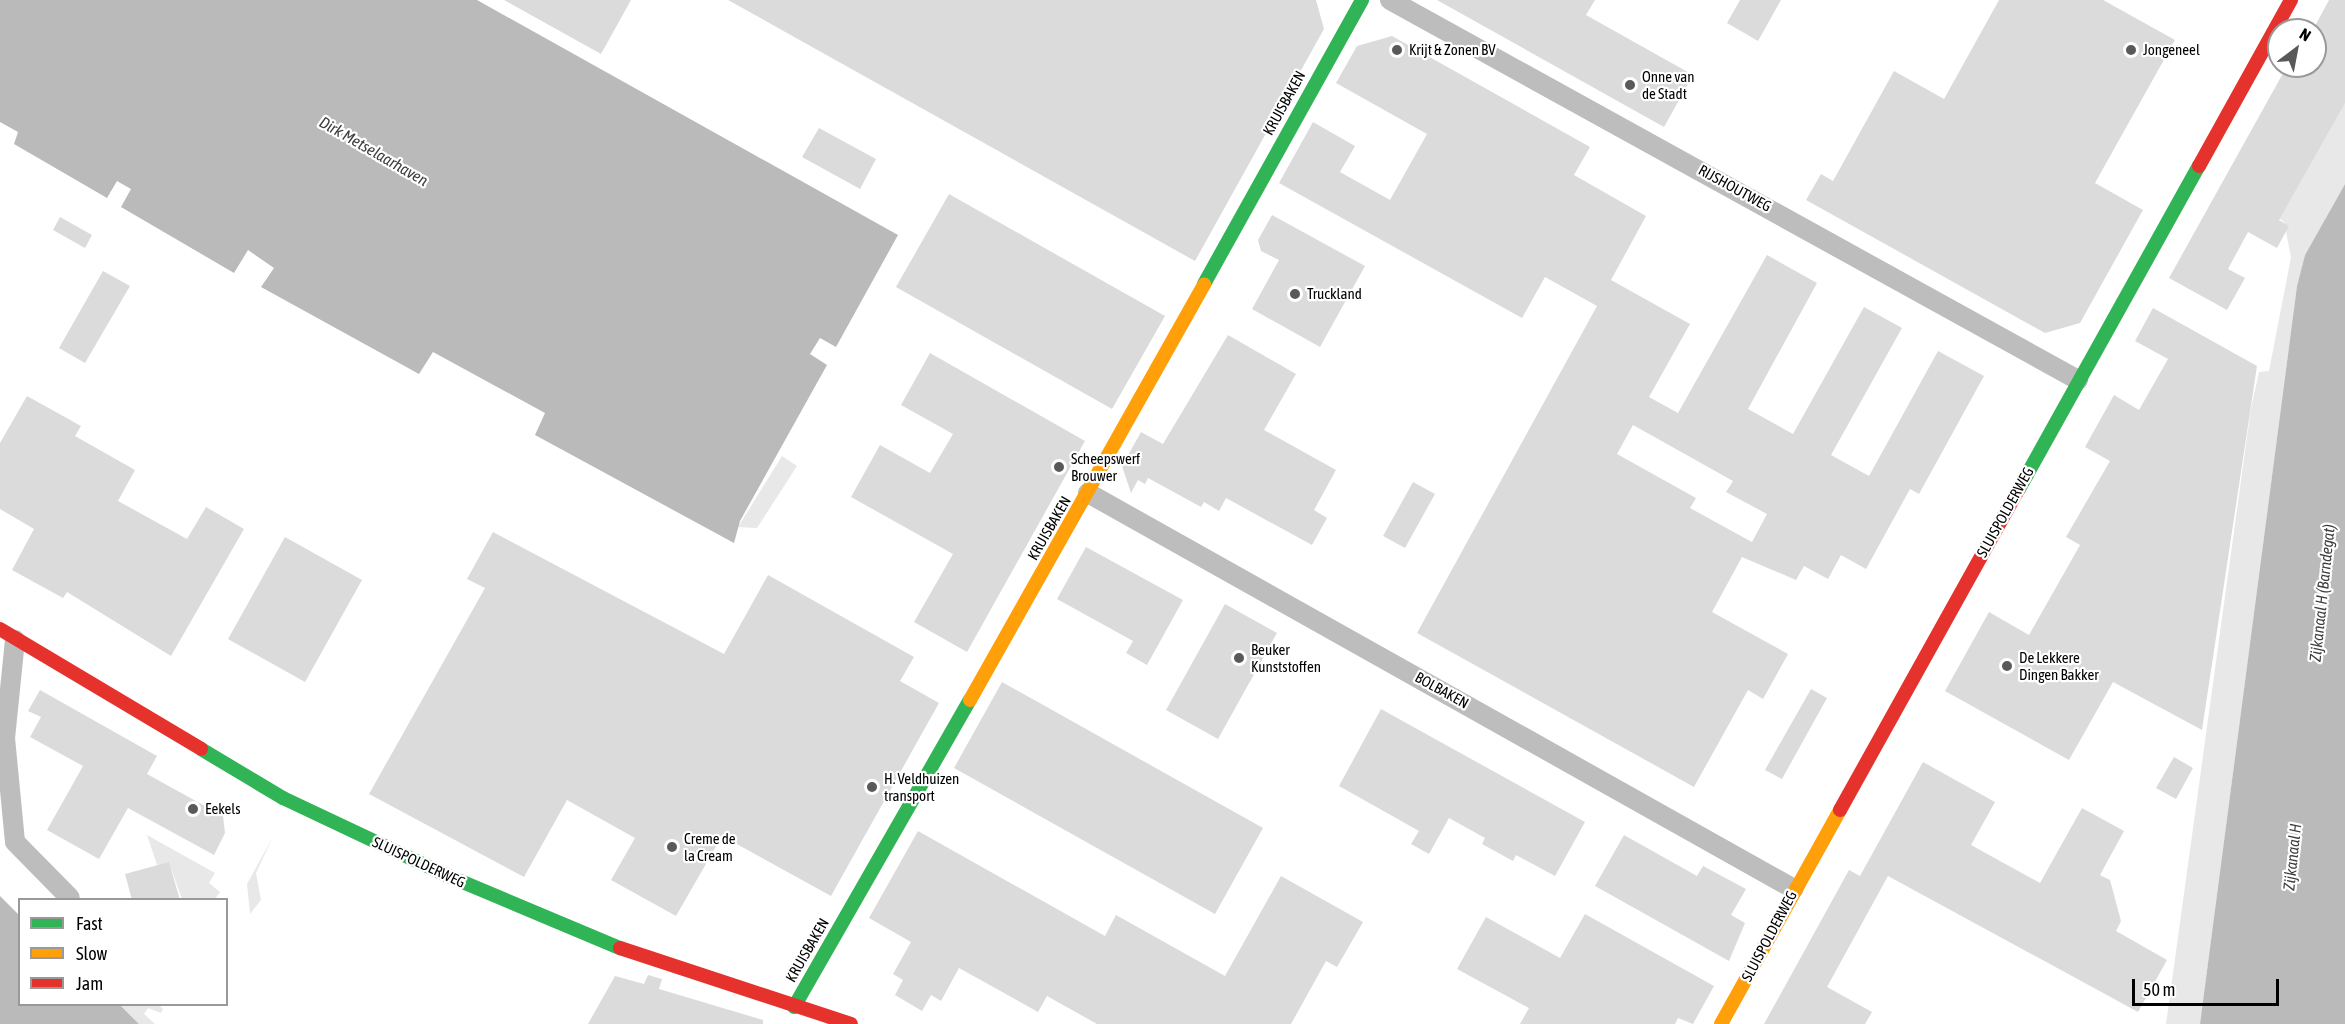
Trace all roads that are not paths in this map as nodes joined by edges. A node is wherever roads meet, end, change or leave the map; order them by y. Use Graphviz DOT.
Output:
graph roads {
  1 [pos="1362,0"];
  2 [pos="1390,0"];
  3 [pos="2291,0"];
  4 [pos="2078,380"];
  5 [pos="1088,493"];
  6 [pos="7,635"];
  7 [pos="1794,889"];
  8 [pos="70,898"];
  9 [pos="794,1007"];
  10 [pos="851,1024"];
  11 [pos="1721,1024"];
  1 -- 5 [label="street, KRUISBAKEN"];
  2 -- 4 [label="street, RIJSHOUTWEG"];
  3 -- 4 [label="street, SLUISPOLDERWEG"];
  4 -- 7 [label="street, SLUISPOLDERWEG"];
  5 -- 7 [label="street, BOLBAKEN"];
  5 -- 9 [label="street, KRUISBAKEN"];
  6 -- 8 [label="street, SLUISPOLDERWEG"];
  6 -- 9 [label="street, SLUISPOLDERWEG"];
  7 -- 11 [label="street, SLUISPOLDERWEG"];
  9 -- 10 [label="street, SLUISPOLDERWEG"];
}
